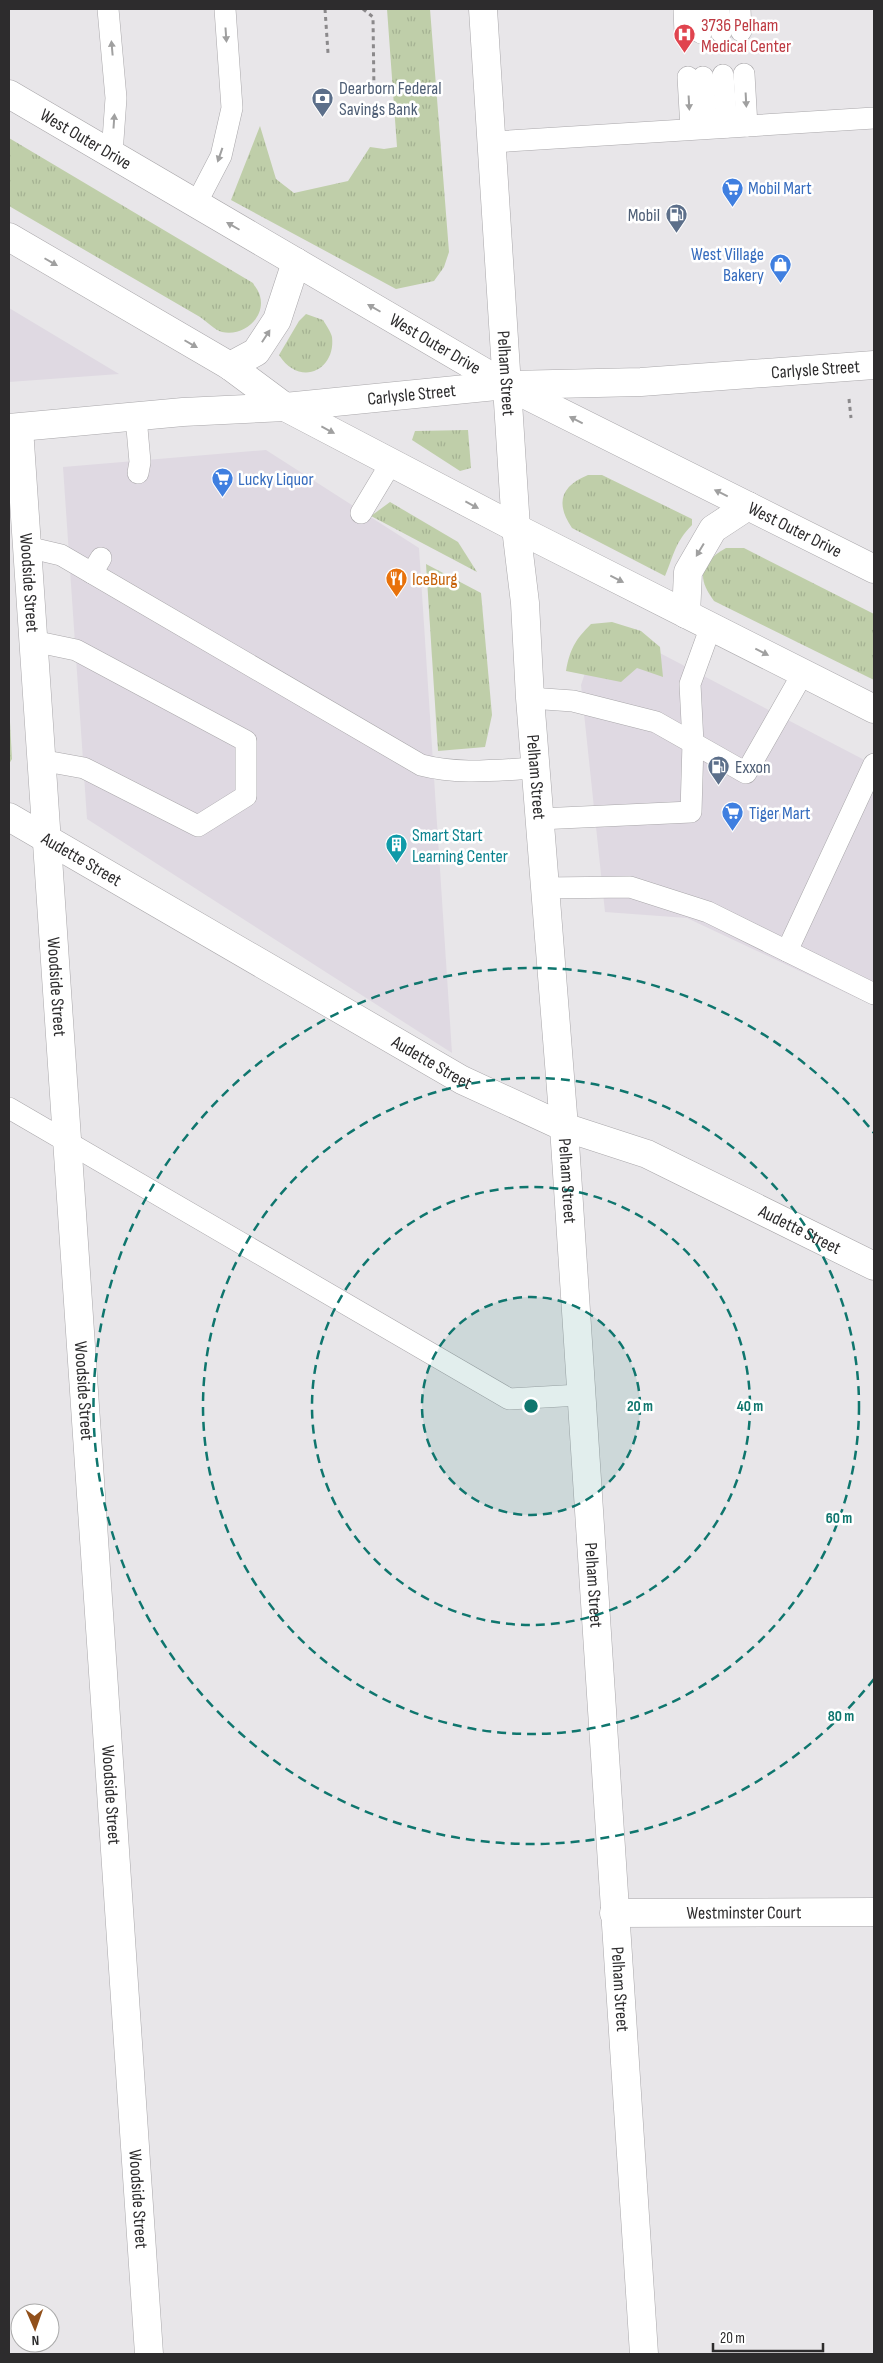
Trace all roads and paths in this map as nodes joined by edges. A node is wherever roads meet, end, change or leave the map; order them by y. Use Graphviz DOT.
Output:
graph roads {
  1 [pos="108,9"];
  2 [pos="225,9"];
  3 [pos="325,9"];
  4 [pos="363,9"];
  5 [pos="483,9"];
  6 [pos="684,9"];
  7 [pos="700,9"];
  8 [pos="719,9"];
  9 [pos="740,9"];
  10 [pos="712,32"];
  11 [pos="328,53"];
  12 [pos="374,92"];
  13 [pos="9,94"];
  14 [pos="874,118"];
  15 [pos="718,128"];
  16 [pos="493,142"];
  17 [pos="112,154"];
  18 [pos="196,204"];
  19 [pos="9,237"];
  20 [pos="296,262"];
  21 [pos="874,365"];
  22 [pos="230,366"];
  23 [pos="506,385"];
  24 [pos="850,402"];
  25 [pos="285,407"];
  26 [pos="136,417"];
  27 [pos="851,418"];
  28 [pos="14,428"];
  29 [pos="391,463"];
  30 [pos="138,473"];
  31 [pos="748,506"];
  32 [pos="361,513"];
  33 [pos="516,528"];
  34 [pos="28,546"];
  35 [pos="874,569"];
  36 [pos="686,614"];
  37 [pos="711,626"];
  38 [pos="33,641"];
  39 [pos="803,673"];
  40 [pos="530,698"];
  41 [pos="874,709"];
  42 [pos="693,743"];
  43 [pos="40,760"];
  44 [pos="874,764"];
  45 [pos="536,768"];
  46 [pos="9,816"];
  47 [pos="540,819"];
  48 [pos="46,839"];
  49 [pos="545,888"];
  50 [pos="786,950"];
  51 [pos="874,994"];
  52 [pos="9,1108"];
  53 [pos="564,1127"];
  54 [pos="69,1142"];
  55 [pos="874,1266"];
  56 [pos="580,1395"];
  57 [pos="874,1912"];
  58 [pos="614,1913"];
  59 [pos="149,2354"];
  60 [pos="644,2354"];
  17 -- 1 [label="lane, one-way"];
  2 -- 18 [label="lane, one-way"];
  3 -- 11 [label="path"];
  4 -- 12 [label="path"];
  5 -- 16 [label="street, Pelham Street"];
  6 -- 10 [label="lane"];
  7 -- 10 [label="lane"];
  8 -- 10 [label="lane"];
  9 -- 10 [label="lane"];
  13 -- 17 [label="street, West Outer Drive"];
  14 -- 15 [label="lane"];
  15 -- 15 [label="lane"];
  15 -- 16 [label="lane"];
  16 -- 23 [label="street, Pelham Street"];
  17 -- 18 [label="street, West Outer Drive"];
  20 -- 18 [label="street, West Outer Drive, one-way"];
  19 -- 22 [label="street, one-way"];
  22 -- 20 [label="street, one-way"];
  23 -- 20 [label="street, West Outer Drive, one-way"];
  21 -- 23 [label="street, Carlysle Street"];
  22 -- 25 [label="street"];
  23 -- 25 [label="street, Carlysle Street"];
  31 -- 23 [label="street, West Outer Drive, one-way"];
  23 -- 33 [label="street, Pelham Street"];
  24 -- 27 [label="path"];
  25 -- 26 [label="street, Carlysle Street"];
  25 -- 29 [label="street, one-way"];
  26 -- 28 [label="street, Carlysle Street"];
  26 -- 30 [label="lane"];
  28 -- 34 [label="street, Woodside Street"];
  29 -- 32 [label="lane"];
  29 -- 33 [label="street, one-way"];
  31 -- 35 [label="street, West Outer Drive"];
  31 -- 36 [label="street, one-way"];
  33 -- 36 [label="street, one-way"];
  33 -- 40 [label="street, Pelham Street"];
  34 -- 38 [label="street, Woodside Street"];
  34 -- 45 [label="lane"];
  36 -- 37 [label="street"];
  37 -- 39 [label="street, one-way"];
  37 -- 42 [label="lane"];
  38 -- 43 [label="street, Woodside Street"];
  38 -- 43 [label="lane"];
  39 -- 41 [label="street"];
  39 -- 42 [label="lane"];
  40 -- 42 [label="lane"];
  40 -- 45 [label="street, Pelham Street"];
  42 -- 47 [label="lane"];
  43 -- 48 [label="street, Woodside Street"];
  44 -- 50 [label="lane"];
  45 -- 47 [label="street, Pelham Street"];
  46 -- 48 [label="street, Audette Street"];
  47 -- 49 [label="street, Pelham Street"];
  48 -- 53 [label="street, Audette Street"];
  48 -- 54 [label="street, Woodside Street"];
  49 -- 50 [label="lane"];
  49 -- 53 [label="street, Pelham Street"];
  50 -- 51 [label="lane"];
  52 -- 54 [label="lane"];
  53 -- 55 [label="street, Audette Street"];
  53 -- 56 [label="street, Pelham Street"];
  54 -- 56 [label="lane"];
  54 -- 59 [label="street, Woodside Street"];
  56 -- 58 [label="street, Pelham Street"];
  57 -- 58 [label="street, Westminster Court"];
  58 -- 60 [label="street, Pelham Street"];
}
